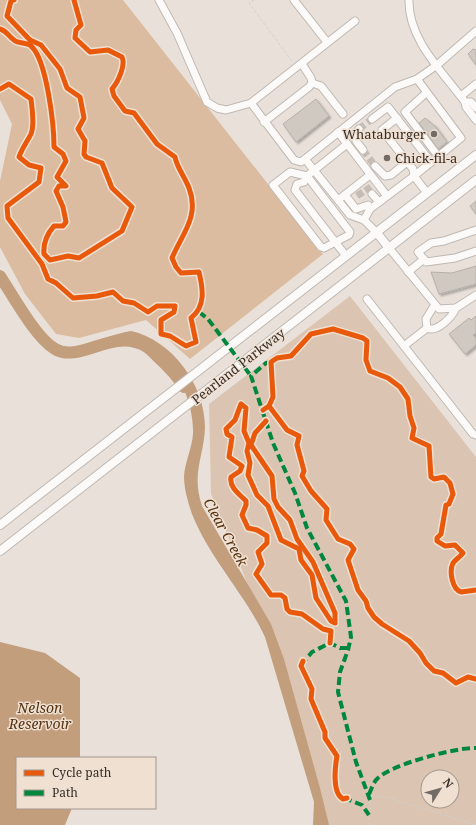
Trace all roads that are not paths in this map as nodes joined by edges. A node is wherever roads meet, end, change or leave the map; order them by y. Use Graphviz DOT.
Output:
graph roads {
  1 [pos="159,0"];
  2 [pos="294,0"];
  3 [pos="409,0"];
  4 [pos="355,21"];
  5 [pos="476,31"];
  6 [pos="327,42"];
  7 [pos="437,65"];
  8 [pos="299,66"];
  9 [pos="417,79"];
  10 [pos="312,83"];
  11 [pos="476,84"];
  12 [pos="426,93"];
  13 [pos="463,99"];
  14 [pos="251,103"];
  15 [pos="476,108"];
  16 [pos="343,114"];
  17 [pos="397,118"];
  18 [pos="476,120"];
  19 [pos="264,122"];
  20 [pos="359,129"];
  21 [pos="382,130"];
  22 [pos="338,132"];
  23 [pos="347,144"];
  24 [pos="363,150"];
  25 [pos="476,155"];
  26 [pos="438,156"];
  27 [pos="305,158"];
  28 [pos="407,162"];
  29 [pos="431,162"];
  30 [pos="375,166"];
  31 [pos="314,170"];
  32 [pos="370,175"];
  33 [pos="307,176"];
  34 [pos="414,176"];
  35 [pos="476,180"];
  36 [pos="427,193"];
  37 [pos="372,194"];
  38 [pos="345,195"];
  39 [pos="387,196"];
  40 [pos="338,200"];
  41 [pos="379,202"];
  42 [pos="368,204"];
  43 [pos="364,220"];
  44 [pos="476,230"];
  45 [pos="377,233"];
  46 [pos="335,242"];
  47 [pos="389,248"];
  48 [pos="476,251"];
  49 [pos="346,256"];
  50 [pos="424,259"];
  51 [pos="408,272"];
  52 [pos="476,295"];
  53 [pos="367,299"];
  54 [pos="434,306"];
  55 [pos="456,308"];
  56 [pos="427,328"];
  57 [pos="404,346"];
  58 [pos="476,435"];
  59 [pos="0,525"];
  60 [pos="0,551"];
  1 -- 14 [label="lane"];
  2 -- 6 [label="lane"];
  3 -- 7 [label="lane"];
  4 -- 6 [label="lane"];
  5 -- 7 [label="lane"];
  6 -- 8 [label="lane"];
  7 -- 9 [label="lane"];
  7 -- 13 [label="lane"];
  8 -- 10 [label="lane"];
  8 -- 14 [label="lane"];
  9 -- 12 [label="lane"];
  9 -- 22 [label="lane"];
  10 -- 16 [label="lane"];
  10 -- 19 [label="lane"];
  11 -- 13 [label="lane"];
  12 -- 26 [label="lane"];
  12 -- 26 [label="lane"];
  13 -- 15 [label="lane"];
  13 -- 18 [label="lane"];
  14 -- 19 [label="lane"];
  17 -- 21 [label="lane"];
  17 -- 21 [label="lane"];
  17 -- 29 [label="lane"];
  19 -- 27 [label="lane"];
  20 -- 24 [label="lane"];
  21 -- 28 [label="lane"];
  22 -- 23 [label="lane"];
  22 -- 27 [label="lane"];
  23 -- 31 [label="lane"];
  23 -- 32 [label="lane"];
  25 -- 36 [label="main road, Pearland Parkway"];
  26 -- 29 [label="lane"];
  27 -- 31 [label="lane"];
  28 -- 30 [label="lane"];
  28 -- 34 [label="lane"];
  29 -- 34 [label="lane"];
  31 -- 33 [label="lane"];
  31 -- 40 [label="lane"];
  32 -- 38 [label="lane"];
  32 -- 39 [label="lane"];
  33 -- 46 [label="lane"];
  33 -- 46 [label="lane"];
  33 -- 46 [label="lane"];
  34 -- 36 [label="lane"];
  34 -- 39 [label="lane"];
  35 -- 47 [label="main road, Pearland Parkway"];
  36 -- 45 [label="main road, Pearland Parkway"];
  37 -- 41 [label="lane"];
  38 -- 40 [label="lane"];
  38 -- 42 [label="lane"];
  39 -- 41 [label="lane"];
  40 -- 43 [label="lane"];
  41 -- 42 [label="lane"];
  42 -- 43 [label="lane"];
  43 -- 45 [label="lane"];
  44 -- 50 [label="lane"];
  45 -- 47 [label="main road"];
  45 -- 49 [label="main road, Pearland Parkway"];
  46 -- 49 [label="lane"];
  47 -- 51 [label="lane"];
  47 -- 60 [label="main road, Pearland Parkway"];
  48 -- 50 [label="lane"];
  49 -- 59 [label="main road, Pearland Parkway"];
  50 -- 51 [label="lane"];
  51 -- 54 [label="lane"];
  52 -- 55 [label="lane"];
  53 -- 57 [label="lane"];
  54 -- 55 [label="lane"];
  54 -- 56 [label="lane"];
  55 -- 56 [label="lane"];
  56 -- 57 [label="lane"];
  57 -- 58 [label="lane"];
}
